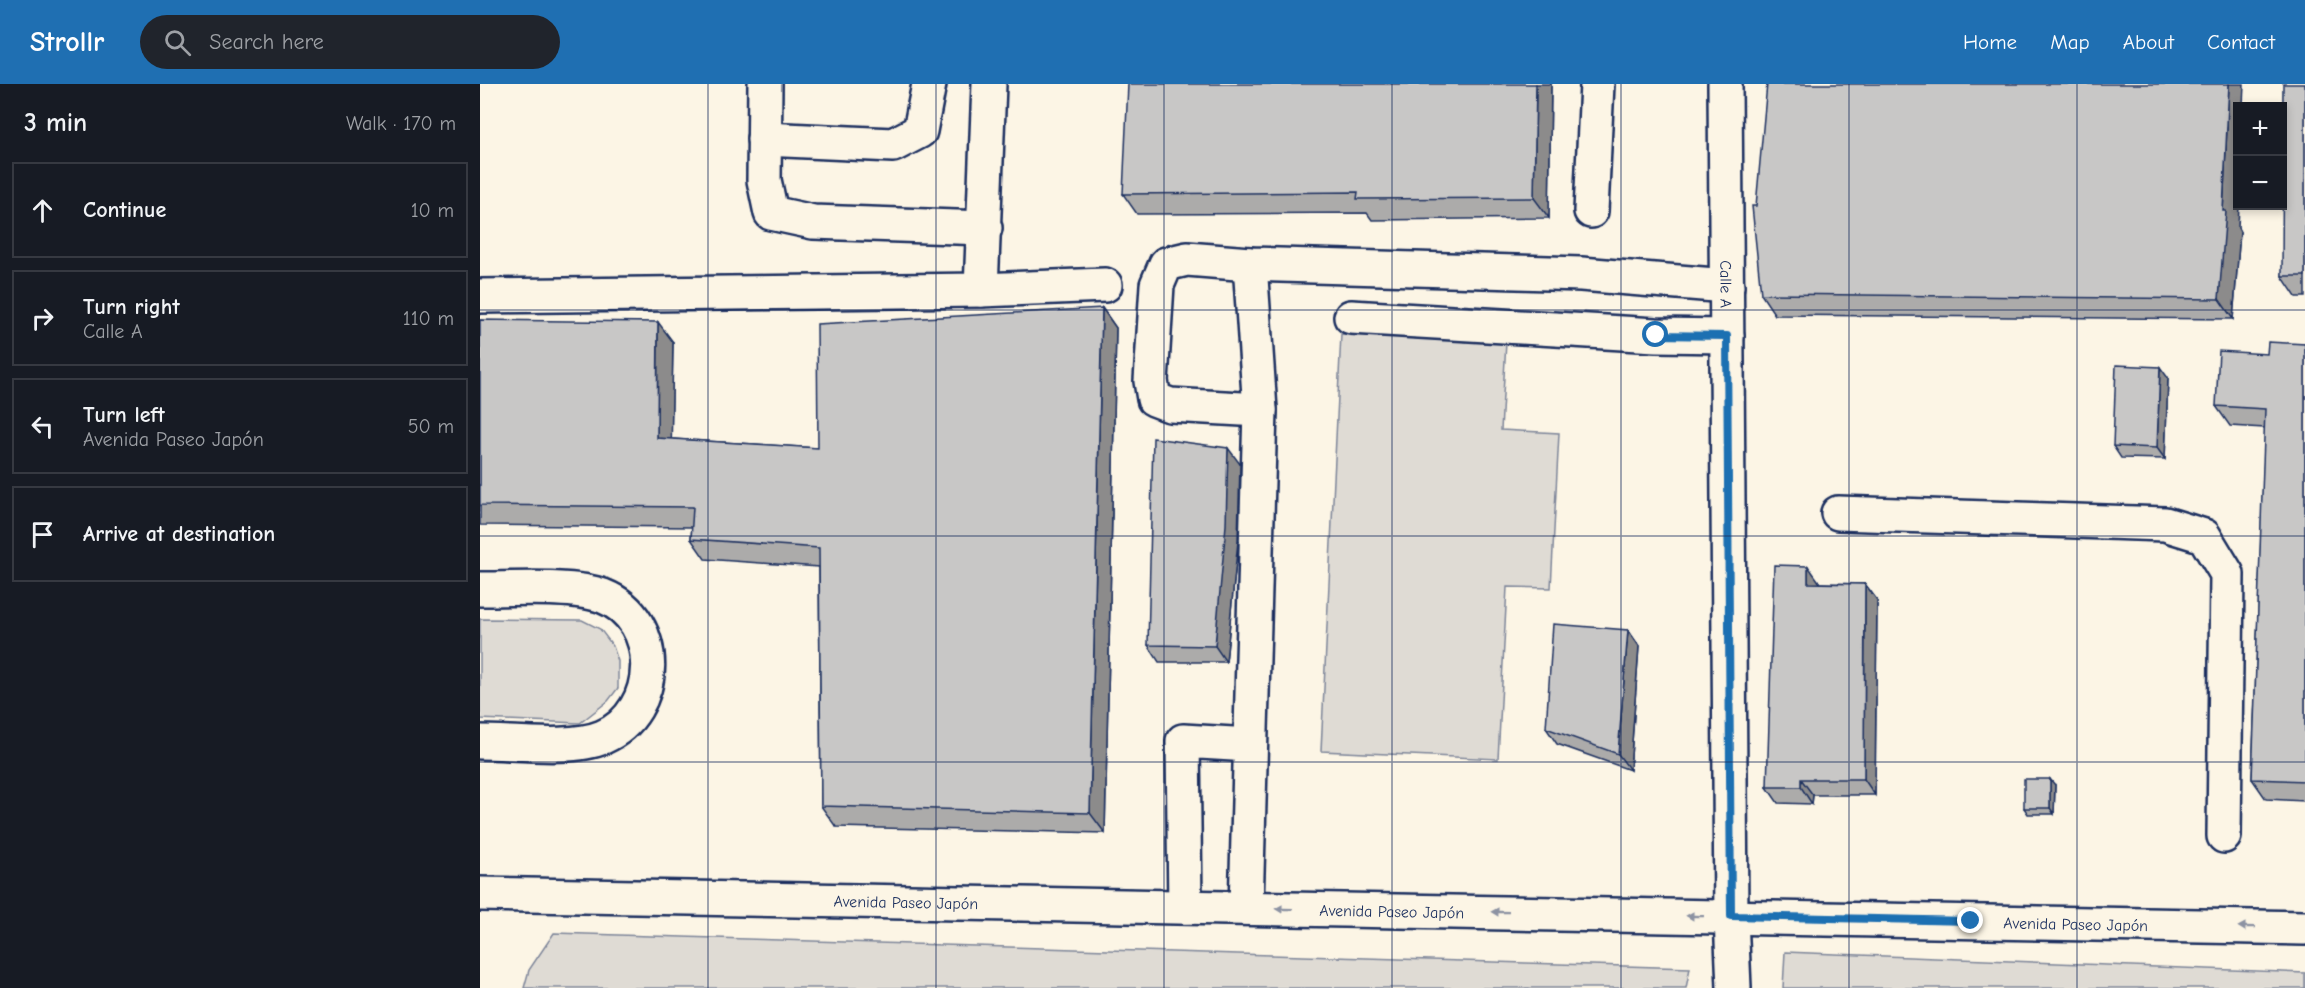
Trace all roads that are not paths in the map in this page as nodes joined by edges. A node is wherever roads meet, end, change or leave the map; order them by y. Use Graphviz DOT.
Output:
graph roads {
  1 [pos="765,84"];
  2 [pos="929,84"];
  3 [pos="989,84"];
  4 [pos="1598,84"];
  5 [pos="1725,84"];
  6 [pos="764,139"];
  7 [pos="1591,211"];
  8 [pos="985,228"];
  9 [pos="1250,264"];
  10 [pos="1105,285"];
  11 [pos="1727,286"];
  12 [pos="981,290"];
  13 [pos="480,296"];
  14 [pos="1351,317"];
  15 [pos="1727,336"];
  16 [pos="1260,410"];
  17 [pos="1838,513"];
  18 [pos="480,589"];
  19 [pos="480,742"];
  20 [pos="1250,745"];
  21 [pos="2224,836"];
  22 [pos="480,894"];
  23 [pos="1185,907"];
  24 [pos="1246,908"];
  25 [pos="1731,916"];
  26 [pos="2305,928"];
  27 [pos="1734,988"];
  1 -- 6 [label="main road"];
  2 -- 6 [label="main road"];
  3 -- 8 [label="main road"];
  4 -- 7 [label="main road"];
  5 -- 11 [label="main road, Calle A"];
  6 -- 8 [label="main road"];
  8 -- 12 [label="main road"];
  9 -- 11 [label="main road"];
  9 -- 16 [label="main road"];
  9 -- 16 [label="main road"];
  10 -- 12 [label="main road"];
  11 -- 15 [label="main road, Calle A"];
  12 -- 13 [label="main road"];
  14 -- 15 [label="main road"];
  15 -- 25 [label="main road, Calle A"];
  16 -- 20 [label="main road"];
  17 -- 21 [label="main road"];
  18 -- 19 [label="main road"];
  20 -- 23 [label="main road"];
  20 -- 24 [label="main road"];
  22 -- 23 [label="main road, Avenida Paseo Japón"];
  23 -- 24 [label="main road, Avenida Paseo Japón"];
  25 -- 24 [label="main road, Avenida Paseo Japón, one-way"];
  26 -- 25 [label="main road, Avenida Paseo Japón, one-way"];
  25 -- 27 [label="main road, Calle A"];
}
